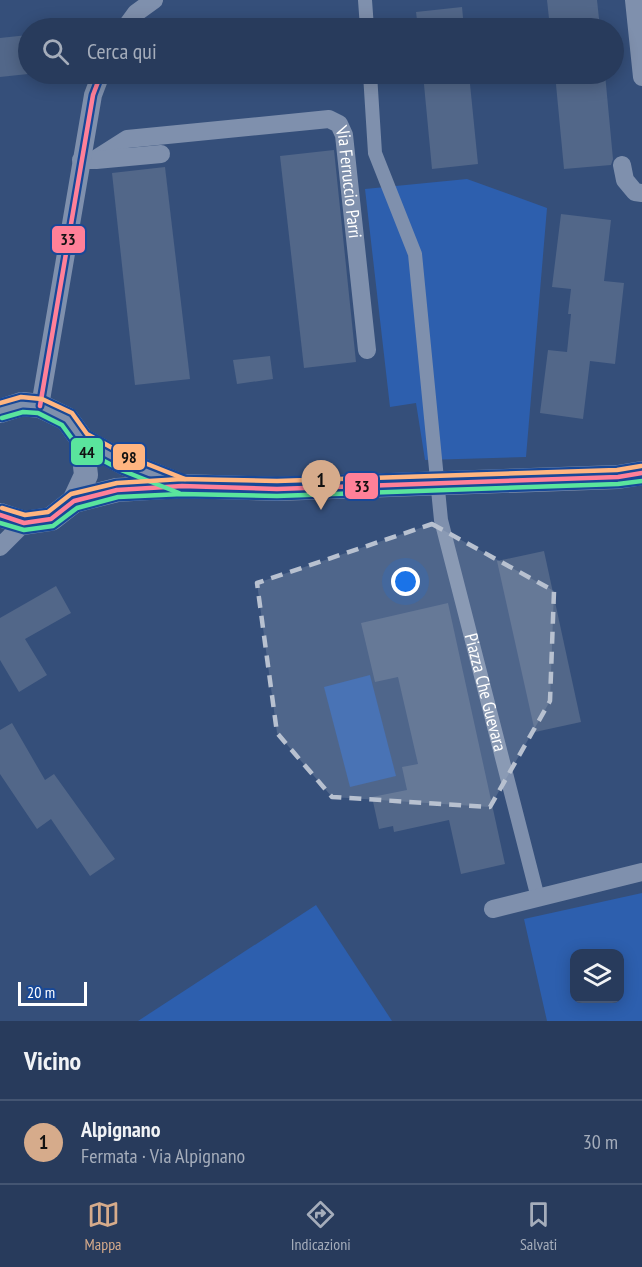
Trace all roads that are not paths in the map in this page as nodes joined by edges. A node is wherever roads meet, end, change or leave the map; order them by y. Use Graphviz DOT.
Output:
graph roads {
  1 [pos="154,0"];
  2 [pos="365,0"];
  3 [pos="634,0"];
  4 [pos="132,18"];
  5 [pos="366,18"];
  6 [pos="642,76"];
  7 [pos="97,84"];
  8 [pos="371,84"];
  9 [pos="161,154"];
  10 [pos="88,160"];
  11 [pos="622,165"];
  12 [pos="642,193"];
  13 [pos="367,350"];
  14 [pos="40,406"];
  15 [pos="0,411"];
  16 [pos="82,440"];
  17 [pos="642,473"];
  18 [pos="439,485"];
  19 [pos="182,486"];
  20 [pos="74,501"];
  21 [pos="0,515"];
  22 [pos="24,523"];
  23 [pos="0,547"];
  24 [pos="642,872"];
  25 [pos="538,898"];
  26 [pos="494,909"];
  1 -- 4 [label="street"];
  2 -- 5 [label="street"];
  3 -- 6 [label="street"];
  7 -- 10 [label="street"];
  8 -- 18 [label="street, Piazza Che Guevara"];
  9 -- 10 [label="street"];
  10 -- 13 [label="street, Via Ferruccio Parri"];
  10 -- 14 [label="street"];
  11 -- 12 [label="street"];
  14 -- 15 [label="street"];
  14 -- 16 [label="street"];
  16 -- 19 [label="street"];
  16 -- 20 [label="street"];
  17 -- 18 [label="street"];
  18 -- 19 [label="street"];
  18 -- 25 [label="street, Piazza Che Guevara"];
  19 -- 20 [label="street"];
  20 -- 22 [label="street"];
  21 -- 22 [label="street"];
  22 -- 23 [label="street"];
  24 -- 25 [label="street"];
  25 -- 26 [label="street"];
}
